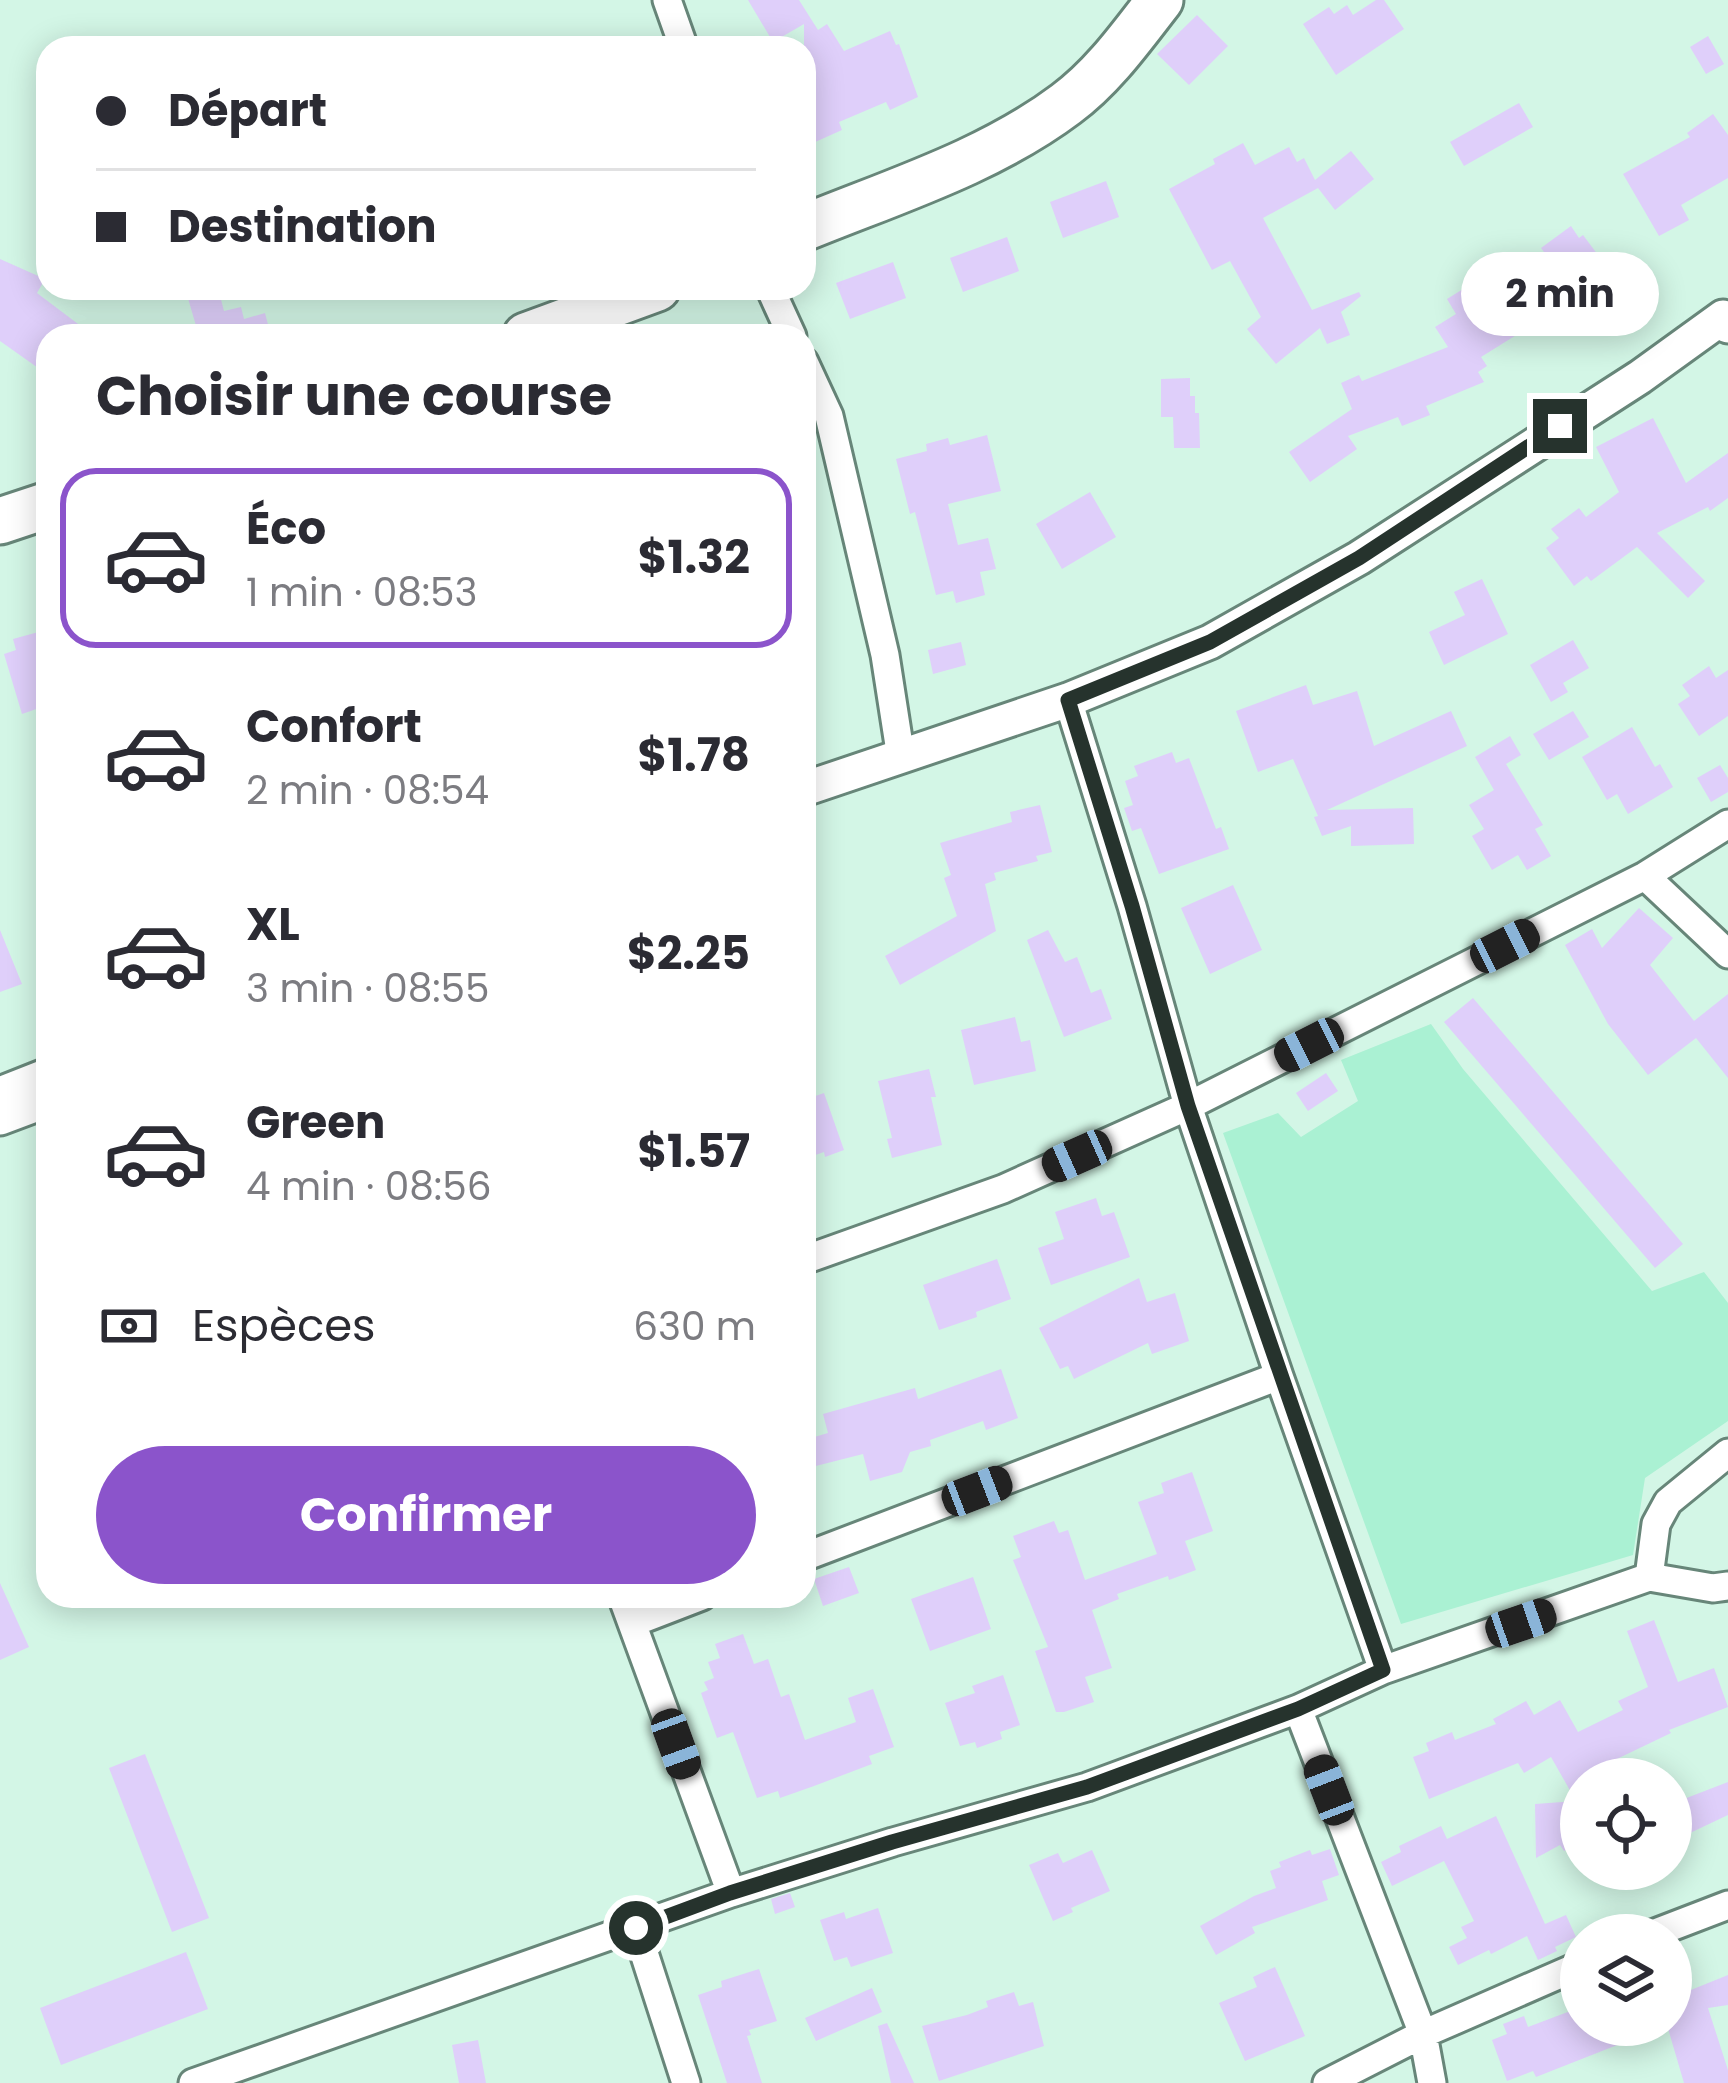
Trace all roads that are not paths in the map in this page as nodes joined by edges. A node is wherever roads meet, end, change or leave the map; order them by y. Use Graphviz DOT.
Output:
graph roads {
  1 [pos="668,0"];
  2 [pos="1160,0"];
  3 [pos="680,36"];
  4 [pos="816,223"];
  5 [pos="624,300"];
  6 [pos="1726,319"];
  7 [pos="559,324"];
  8 [pos="816,388"];
  9 [pos="36,509"];
  10 [pos="0,521"];
  11 [pos="1068,700"];
  12 [pos="901,758"];
  13 [pos="816,785"];
  14 [pos="1728,824"];
  15 [pos="1645,876"];
  16 [pos="1728,954"];
  17 [pos="36,1080"];
  18 [pos="0,1094"];
  19 [pos="36,1104"];
  20 [pos="1188,1106"];
  21 [pos="0,1118"];
  22 [pos="816,1256"];
  23 [pos="1279,1376"];
  24 [pos="1728,1454"];
  25 [pos="816,1552"];
  26 [pos="1648,1577"];
  27 [pos="1728,1586"];
  28 [pos="627,1610"];
  29 [pos="1383,1670"];
  30 [pos="1298,1709"];
  31 [pos="730,1893"];
  32 [pos="1728,1905"];
  33 [pos="1692,1919"];
  34 [pos="636,1928"];
  35 [pos="1560,1974"];
  36 [pos="1423,2034"];
  37 [pos="193,2083"];
  38 [pos="686,2083"];
  39 [pos="1327,2083"];
  40 [pos="1432,2083"];
  1 -- 3 [label="street"];
  2 -- 4 [label="highway"];
  5 -- 7 [label="highway"];
  6 -- 11 [label="street"];
  8 -- 12 [label="street"];
  9 -- 10 [label="highway"];
  11 -- 12 [label="street"];
  11 -- 20 [label="street"];
  12 -- 13 [label="street"];
  14 -- 15 [label="street"];
  15 -- 16 [label="street"];
  15 -- 20 [label="street"];
  17 -- 18 [label="street"];
  19 -- 21 [label="street"];
  20 -- 22 [label="street"];
  20 -- 23 [label="street"];
  23 -- 25 [label="street"];
  23 -- 29 [label="street"];
  24 -- 26 [label="street"];
  26 -- 27 [label="street"];
  26 -- 29 [label="street"];
  28 -- 31 [label="street"];
  29 -- 30 [label="street"];
  30 -- 31 [label="street"];
  30 -- 36 [label="street"];
  31 -- 34 [label="street"];
  32 -- 33 [label="street"];
  34 -- 37 [label="street"];
  34 -- 38 [label="street"];
  35 -- 36 [label="street"];
  36 -- 39 [label="street"];
  36 -- 40 [label="street"];
}
